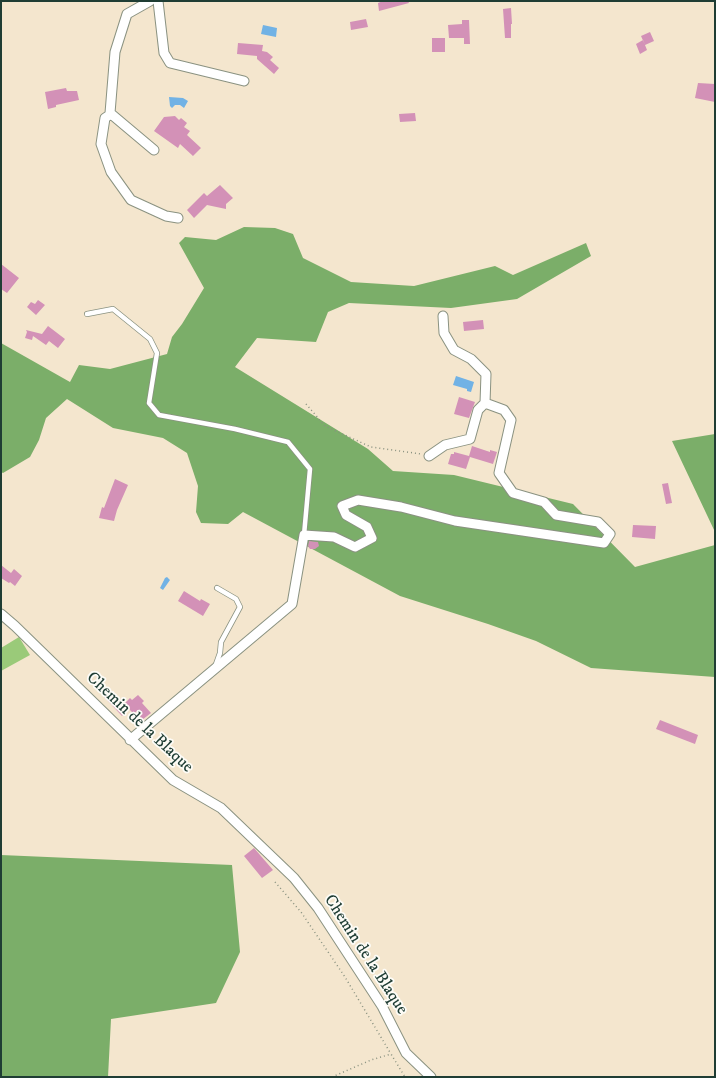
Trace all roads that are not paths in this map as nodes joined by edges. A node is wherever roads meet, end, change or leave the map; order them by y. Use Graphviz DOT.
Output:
graph roads {
  1 [pos="150,1"];
  2 [pos="158,1"];
  3 [pos="244,81"];
  4 [pos="111,114"];
  5 [pos="154,150"];
  6 [pos="178,218"];
  7 [pos="87,314"];
  8 [pos="443,316"];
  9 [pos="484,403"];
  10 [pos="429,456"];
  11 [pos="304,535"];
  12 [pos="217,588"];
  13 [pos="1,614"];
  14 [pos="214,670"];
  15 [pos="130,740"];
  16 [pos="431,1077"];
  1 -- 4 [label="street"];
  2 -- 3 [label="street"];
  4 -- 5 [label="street"];
  4 -- 6 [label="street"];
  7 -- 11 [label="lane"];
  8 -- 9 [label="street"];
  9 -- 10 [label="street"];
  9 -- 11 [label="street"];
  11 -- 14 [label="street"];
  12 -- 14 [label="lane"];
  13 -- 15 [label="street, Chemin de la Blaque"];
  14 -- 15 [label="street"];
  15 -- 16 [label="street, Chemin de la Blaque"];
}
